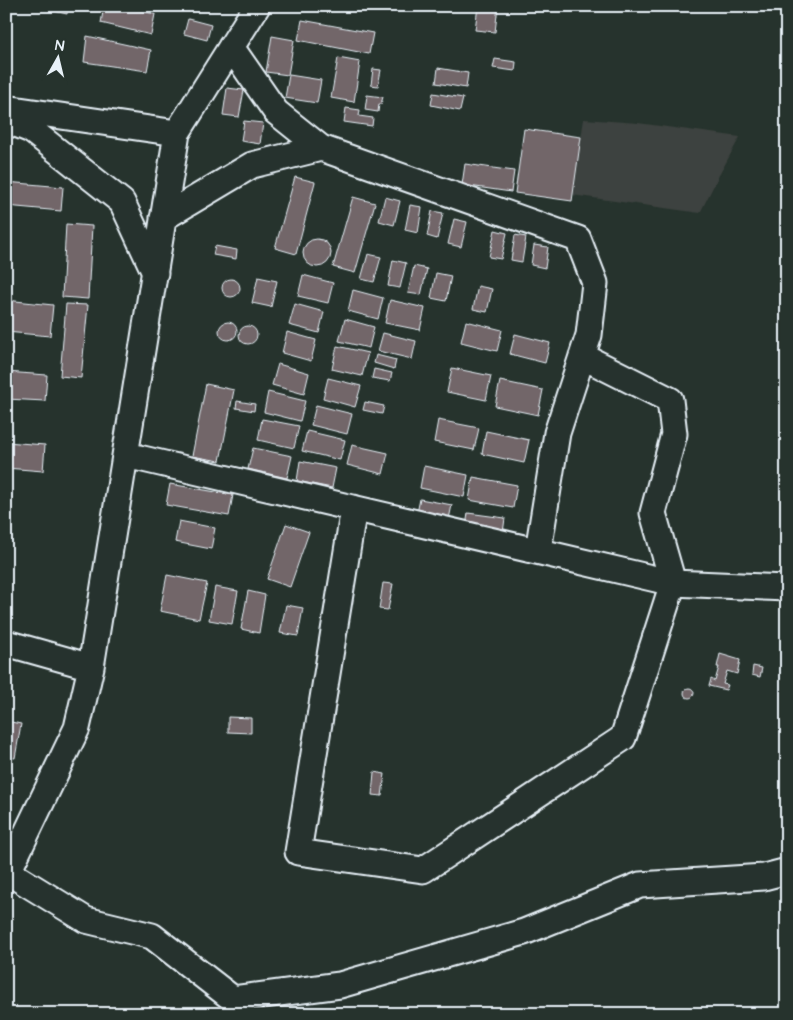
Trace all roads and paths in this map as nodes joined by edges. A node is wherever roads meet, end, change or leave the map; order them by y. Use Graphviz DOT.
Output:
graph roads {
  1 [pos="257,6"];
  2 [pos="231,47"];
  3 [pos="6,108"];
  4 [pos="6,120"];
  5 [pos="177,133"];
  6 [pos="321,148"];
  7 [pos="163,218"];
  8 [pos="155,273"];
  9 [pos="582,356"];
  10 [pos="126,455"];
  11 [pos="354,508"];
  12 [pos="538,551"];
  13 [pos="673,583"];
  14 [pos="787,588"];
  15 [pos="6,643"];
  16 [pos="91,667"];
  17 [pos="787,871"];
  18 [pos="7,874"];
  1 -- 2 [label="lane"];
  2 -- 5 [label="lane"];
  2 -- 6 [label="lane"];
  3 -- 5 [label="lane"];
  4 -- 8 [label="lane"];
  5 -- 7 [label="lane"];
  6 -- 7 [label="lane"];
  6 -- 9 [label="lane"];
  7 -- 8 [label="lane"];
  8 -- 10 [label="lane"];
  9 -- 12 [label="lane"];
  9 -- 13 [label="lane"];
  10 -- 11 [label="lane"];
  10 -- 16 [label="lane"];
  11 -- 12 [label="lane"];
  11 -- 13 [label="lane"];
  12 -- 13 [label="lane"];
  13 -- 14 [label="lane"];
  15 -- 16 [label="lane"];
  16 -- 18 [label="lane"];
  17 -- 18 [label="lane"];
}
